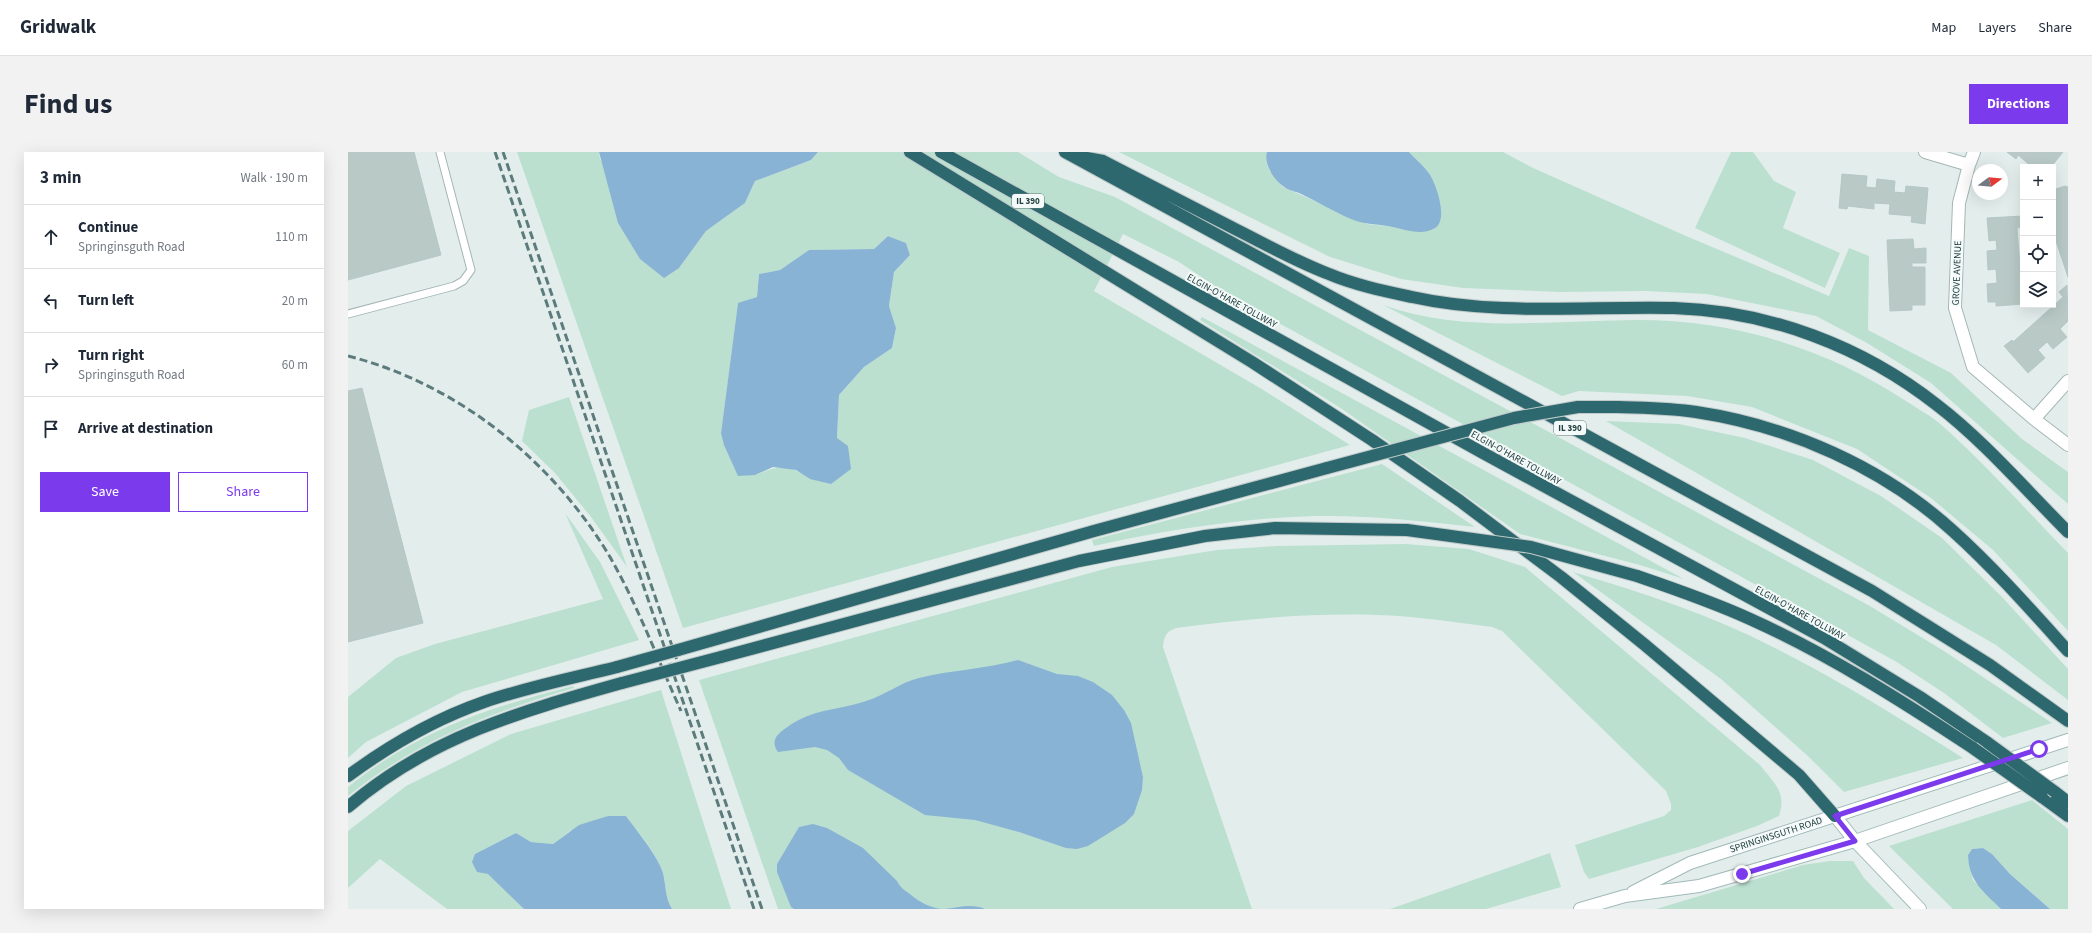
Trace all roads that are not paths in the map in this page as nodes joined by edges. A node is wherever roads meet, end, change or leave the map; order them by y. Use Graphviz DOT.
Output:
graph roads {
  1 [pos="440,152"];
  2 [pos="910,152"];
  3 [pos="941,152"];
  4 [pos="1925,152"];
  5 [pos="1974,152"];
  6 [pos="1068,153"];
  7 [pos="1969,165"];
  8 [pos="348,314"];
  9 [pos="2068,381"];
  10 [pos="2034,419"];
  11 [pos="2068,445"];
  12 [pos="2068,532"];
  13 [pos="2068,650"];
  14 [pos="2067,720"];
  15 [pos="2068,740"];
  16 [pos="2068,768"];
  17 [pos="348,776"];
  18 [pos="2068,802"];
  19 [pos="348,807"];
  20 [pos="1835,816"];
  21 [pos="2068,816"];
  22 [pos="1855,841"];
  23 [pos="1625,896"];
  24 [pos="1580,909"];
  25 [pos="1920,909"];
  1 -- 8 [label="lane"];
  2 -- 20 [label="highway"];
  3 -- 18 [label="highway, ELGIN-O'HARE TOLLWAY / IL 390, bridge"];
  4 -- 7 [label="street"];
  5 -- 7 [label="street, GROVE AVENUE"];
  6 -- 12 [label="highway"];
  6 -- 14 [label="highway, IL 390"];
  7 -- 10 [label="street, GROVE AVENUE"];
  9 -- 10 [label="street"];
  10 -- 11 [label="street, GROVE AVENUE"];
  13 -- 17 [label="highway, bridge"];
  15 -- 20 [label="street, SPRINGINSGUTH ROAD"];
  16 -- 22 [label="street, SPRINGINSGUTH ROAD"];
  19 -- 21 [label="highway, bridge"];
  20 -- 22 [label="street"];
  20 -- 23 [label="street, SPRINGINSGUTH ROAD"];
  22 -- 23 [label="street, SPRINGINSGUTH ROAD"];
  22 -- 25 [label="street"];
  23 -- 24 [label="street, SPRINGINSGUTH ROAD"];
}
